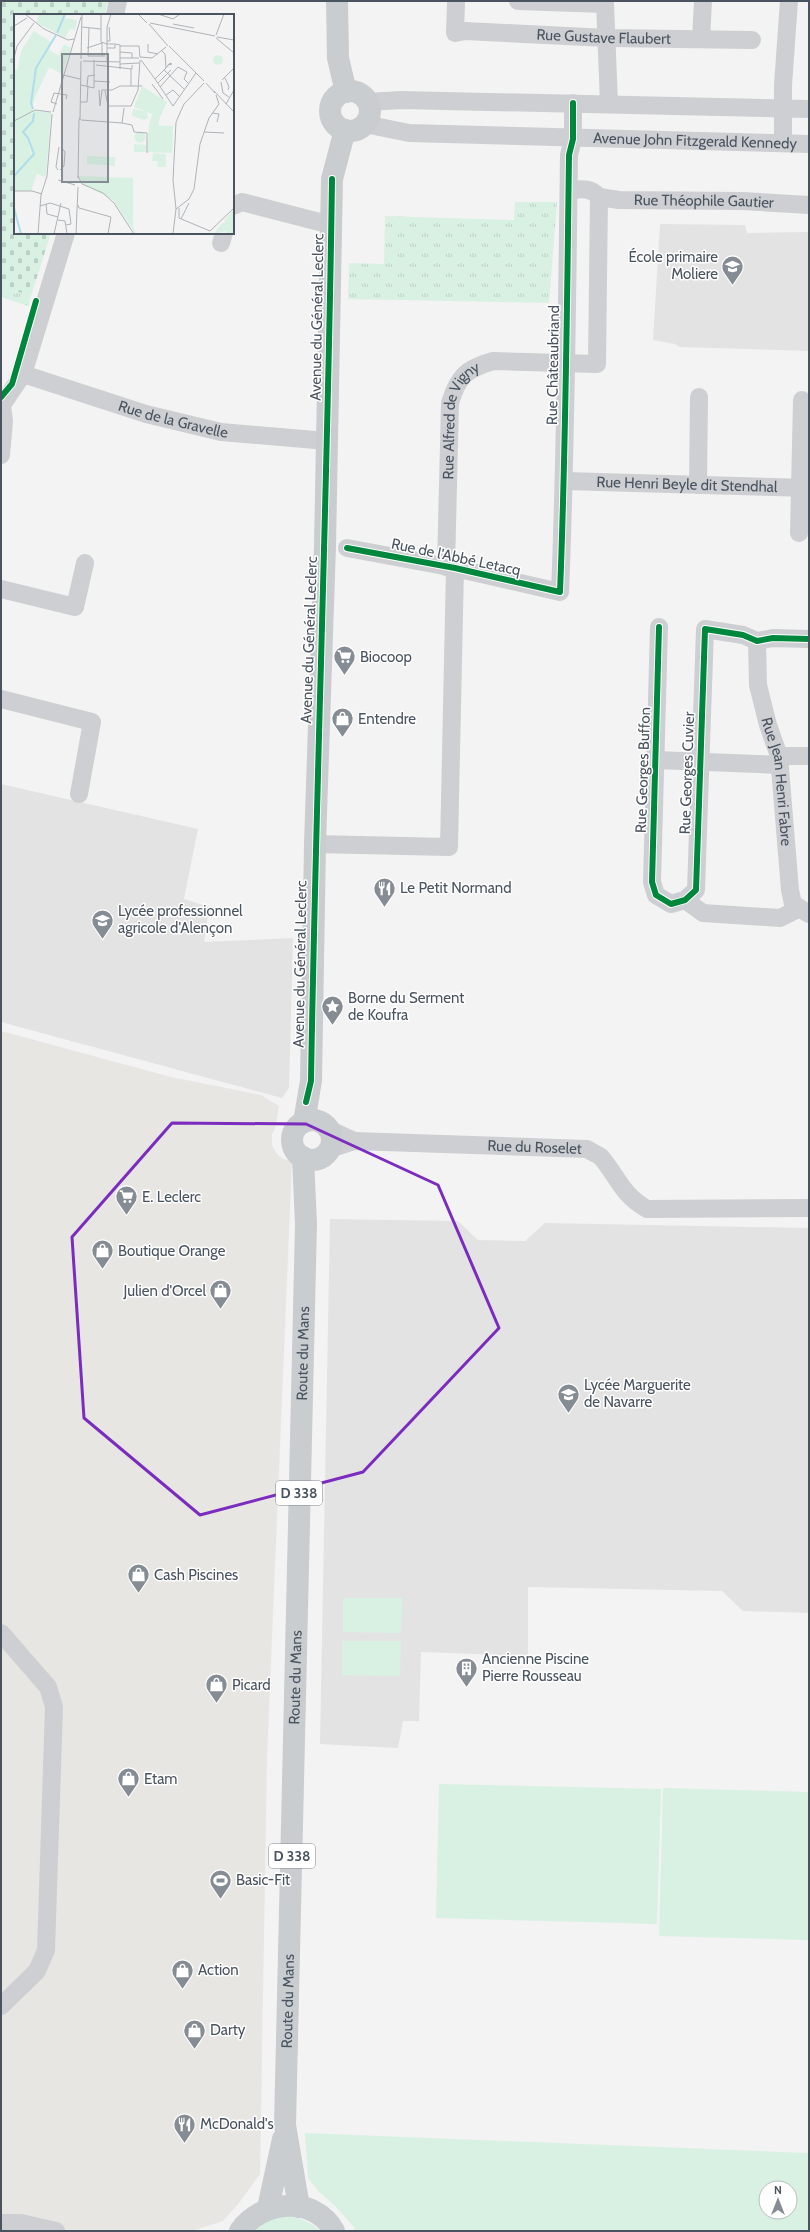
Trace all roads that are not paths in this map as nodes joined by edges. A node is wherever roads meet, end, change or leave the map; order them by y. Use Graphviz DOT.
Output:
graph roads {
  1 [pos="118,1"];
  2 [pos="337,1"];
  3 [pos="456,1"];
  4 [pos="518,1"];
  5 [pos="703,1"];
  6 [pos="788,1"];
  7 [pos="115,14"];
  8 [pos="607,38"];
  9 [pos="701,39"];
  10 [pos="752,40"];
  11 [pos="346,92"];
  12 [pos="368,102"];
  13 [pos="573,103"];
  14 [pos="609,103"];
  15 [pos="782,108"];
  16 [pos="809,109"];
  17 [pos="355,127"];
  18 [pos="573,139"];
  19 [pos="783,143"];
  20 [pos="809,144"];
  21 [pos="569,190"];
  22 [pos="600,197"];
  23 [pos="809,205"];
  24 [pos="234,206"];
  25 [pos="331,225"];
  26 [pos="66,234"];
  27 [pos="565,364"];
  28 [pos="23,374"];
  29 [pos="700,397"];
  30 [pos="802,400"];
  31 [pos="327,440"];
  32 [pos="1,455"];
  33 [pos="565,481"];
  34 [pos="698,485"];
  35 [pos="805,488"];
  36 [pos="799,533"];
  37 [pos="347,548"];
  38 [pos="85,563"];
  39 [pos="450,568"];
  40 [pos="1,590"];
  41 [pos="560,592"];
  42 [pos="659,627"];
  43 [pos="809,639"];
  44 [pos="757,640"];
  45 [pos="1,699"];
  46 [pos="809,756"];
  47 [pos="656,760"];
  48 [pos="780,761"];
  49 [pos="701,762"];
  50 [pos="79,794"];
  51 [pos="315,844"];
  52 [pos="678,902"];
  53 [pos="804,911"];
  54 [pos="318,1140"];
  55 [pos="809,1208"];
  56 [pos="1,1634"];
  57 [pos="1,2006"];
  58 [pos="285,2130"];
  59 [pos="299,2207"];
  60 [pos="268,2208"];
  61 [pos="1,2209"];
  62 [pos="1,2223"];
  63 [pos="21,2223"];
  64 [pos="56,2231"];
  65 [pos="240,2231"];
  66 [pos="334,2231"];
  1 -- 7 [label="street"];
  2 -- 11 [label="main road"];
  3 -- 8 [label="street, Rue Gustave Flaubert"];
  4 -- 8 [label="street"];
  5 -- 9 [label="street"];
  6 -- 15 [label="street"];
  8 -- 9 [label="street, Rue Gustave Flaubert"];
  8 -- 14 [label="street"];
  9 -- 10 [label="street, Rue Gustave Flaubert"];
  11 -- 12 [label="main road"];
  11 -- 17 [label="main road"];
  12 -- 13 [label="street"];
  12 -- 17 [label="main road"];
  13 -- 14 [label="street"];
  13 -- 18 [label="street, Rue Châteaubriand"];
  14 -- 15 [label="street"];
  15 -- 16 [label="street"];
  15 -- 19 [label="street"];
  17 -- 18 [label="street, Avenue John Fitzgerald Kennedy"];
  17 -- 25 [label="main road, Avenue du Général Leclerc"];
  18 -- 19 [label="street, Avenue John Fitzgerald Kennedy"];
  18 -- 21 [label="street, Rue Châteaubriand"];
  19 -- 20 [label="street, Avenue John Fitzgerald Kennedy"];
  21 -- 22 [label="street, Rue Théophile Gautier"];
  21 -- 27 [label="street, Rue Châteaubriand"];
  22 -- 23 [label="street, Rue Théophile Gautier"];
  22 -- 27 [label="street, Rue Alfred de Vigny"];
  24 -- 25 [label="street"];
  25 -- 31 [label="main road, Avenue du Général Leclerc"];
  26 -- 28 [label="street"];
  27 -- 33 [label="street, Rue Châteaubriand"];
  27 -- 39 [label="street, Rue Alfred de Vigny"];
  28 -- 31 [label="street, Rue de la Gravelle"];
  28 -- 32 [label="street"];
  29 -- 34 [label="street"];
  30 -- 35 [label="street"];
  31 -- 51 [label="main road, Avenue du Général Leclerc"];
  33 -- 34 [label="street, Rue Henri Beyle dit Stendhal"];
  33 -- 41 [label="street, Rue Châteaubriand"];
  34 -- 35 [label="street, Rue Henri Beyle dit Stendhal"];
  35 -- 36 [label="street"];
  37 -- 39 [label="street, Rue de l'Abbé Letacq"];
  38 -- 40 [label="street"];
  39 -- 41 [label="street, Rue de l'Abbé Letacq"];
  39 -- 51 [label="street, Rue Alfred de Vigny"];
  42 -- 47 [label="street, Rue Georges Buffon"];
  43 -- 44 [label="street"];
  44 -- 48 [label="street, Rue Jean Henri Fabre"];
  44 -- 49 [label="street, Rue Georges Cuvier"];
  45 -- 50 [label="street"];
  46 -- 48 [label="street"];
  47 -- 49 [label="street"];
  47 -- 52 [label="street, Rue Georges Buffon"];
  48 -- 49 [label="street"];
  48 -- 53 [label="street, Rue Jean Henri Fabre"];
  49 -- 52 [label="street, Rue Georges Cuvier"];
  51 -- 54 [label="main road, Avenue du Général Leclerc"];
  52 -- 53 [label="street, Rue Georges Buffon"];
  54 -- 55 [label="street, Rue du Roselet"];
  54 -- 58 [label="main road, Route du Mans / D 338"];
  56 -- 57 [label="street"];
  58 -- 59 [label="main road, Route du Mans / D 338"];
  58 -- 60 [label="main road, Route du Mans / D 338"];
  59 -- 60 [label="main road"];
  59 -- 66 [label="main road"];
  60 -- 65 [label="main road"];
  61 -- 63 [label="street"];
  62 -- 63 [label="street"];
  63 -- 64 [label="street"];
}
